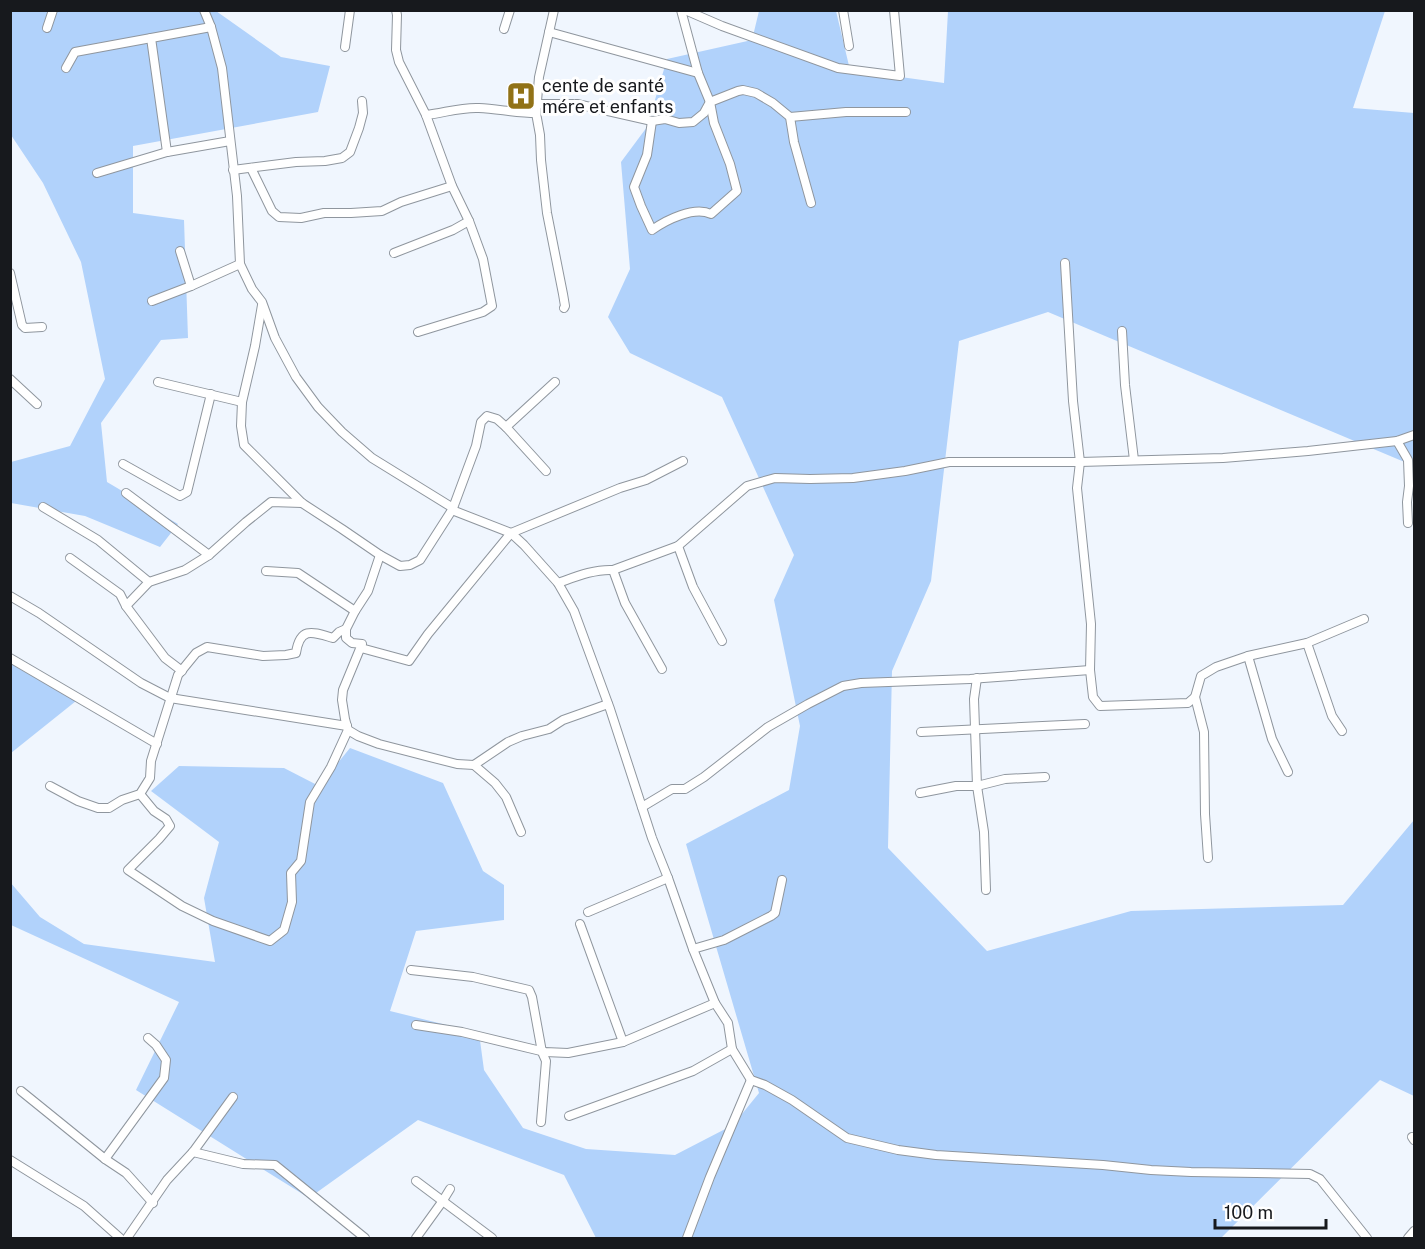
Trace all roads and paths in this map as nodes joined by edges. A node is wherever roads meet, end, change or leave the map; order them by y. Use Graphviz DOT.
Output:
graph roads {
  1 [pos="53,10"];
  2 [pos="204,10"];
  3 [pos="350,10"];
  4 [pos="396,10"];
  5 [pos="510,10"];
  6 [pos="554,10"];
  7 [pos="683,10"];
  8 [pos="843,10"];
  9 [pos="894,10"];
  10 [pos="211,27"];
  11 [pos="47,28"];
  12 [pos="504,29"];
  13 [pos="549,32"];
  14 [pos="151,38"];
  15 [pos="849,46"];
  16 [pos="345,47"];
  17 [pos="66,68"];
  18 [pos="698,73"];
  19 [pos="362,101"];
  20 [pos="710,102"];
  21 [pos="537,104"];
  22 [pos="906,112"];
  23 [pos="536,113"];
  24 [pos="426,116"];
  25 [pos="790,117"];
  26 [pos="652,121"];
  27 [pos="230,141"];
  28 [pos="167,152"];
  29 [pos="251,168"];
  30 [pos="233,170"];
  31 [pos="97,173"];
  32 [pos="452,186"];
  33 [pos="811,203"];
  34 [pos="468,221"];
  35 [pos="180,251"];
  36 [pos="394,253"];
  37 [pos="240,264"];
  38 [pos="1065,264"];
  39 [pos="10,273"];
  40 [pos="191,286"];
  41 [pos="152,301"];
  42 [pos="262,302"];
  43 [pos="564,308"];
  44 [pos="42,327"];
  45 [pos="1122,331"];
  46 [pos="418,332"];
  47 [pos="10,379"];
  48 [pos="158,382"];
  49 [pos="555,382"];
  50 [pos="211,394"];
  51 [pos="242,402"];
  52 [pos="37,404"];
  53 [pos="506,427"];
  54 [pos="1414,435"];
  55 [pos="1397,441"];
  56 [pos="1134,460"];
  57 [pos="682,461"];
  58 [pos="1080,462"];
  59 [pos="123,464"];
  60 [pos="546,471"];
  61 [pos="126,493"];
  62 [pos="302,503"];
  63 [pos="44,507"];
  64 [pos="453,509"];
  65 [pos="1408,523"];
  66 [pos="511,533"];
  67 [pos="678,546"];
  68 [pos="209,555"];
  69 [pos="380,555"];
  70 [pos="70,558"];
  71 [pos="613,570"];
  72 [pos="266,571"];
  73 [pos="149,582"];
  74 [pos="558,583"];
  75 [pos="10,596"];
  76 [pos="126,606"];
  77 [pos="355,611"];
  78 [pos="1364,619"];
  79 [pos="346,629"];
  80 [pos="722,641"];
  81 [pos="1307,643"];
  82 [pos="361,648"];
  83 [pos="1248,656"];
  84 [pos="10,658"];
  85 [pos="662,669"];
  86 [pos="1090,670"];
  87 [pos="182,671"];
  88 [pos="977,678"];
  89 [pos="1195,697"];
  90 [pos="170,698"];
  91 [pos="608,704"];
  92 [pos="1085,724"];
  93 [pos="348,728"];
  94 [pos="975,729"];
  95 [pos="1342,730"];
  96 [pos="921,732"];
  97 [pos="157,744"];
  98 [pos="474,765"];
  99 [pos="1288,772"];
  100 [pos="1045,777"];
  101 [pos="50,786"];
  102 [pos="977,786"];
  103 [pos="920,793"];
  104 [pos="140,794"];
  105 [pos="642,807"];
  106 [pos="520,832"];
  107 [pos="1208,858"];
  108 [pos="668,878"];
  109 [pos="782,880"];
  110 [pos="986,890"];
  111 [pos="588,912"];
  112 [pos="580,924"];
  113 [pos="693,949"];
  114 [pos="411,970"];
  115 [pos="715,1003"];
  116 [pos="416,1025"];
  117 [pos="148,1038"];
  118 [pos="623,1042"];
  119 [pos="732,1049"];
  120 [pos="542,1052"];
  121 [pos="751,1080"];
  122 [pos="21,1091"];
  123 [pos="233,1097"];
  124 [pos="569,1116"];
  125 [pos="541,1122"];
  126 [pos="193,1152"];
  127 [pos="10,1160"];
  128 [pos="105,1160"];
  129 [pos="416,1181"];
  130 [pos="450,1189"];
  131 [pos="442,1202"];
  132 [pos="153,1203"];
  133 [pos="1414,1232"];
  134 [pos="120,1239"];
  135 [pos="128,1239"];
  136 [pos="365,1239"];
  137 [pos="416,1239"];
  138 [pos="492,1239"];
  139 [pos="687,1239"];
  140 [pos="1366,1239"];
  141 [pos="1408,1239"];
  1 -- 11 [label="street"];
  2 -- 10 [label="street"];
  3 -- 16 [label="street"];
  4 -- 24 [label="street"];
  5 -- 12 [label="street"];
  6 -- 13 [label="street"];
  7 -- 9 [label="street"];
  7 -- 18 [label="street"];
  8 -- 15 [label="street"];
  10 -- 14 [label="street"];
  10 -- 27 [label="street"];
  13 -- 18 [label="street"];
  13 -- 21 [label="street"];
  14 -- 17 [label="street"];
  14 -- 28 [label="street"];
  18 -- 20 [label="street"];
  19 -- 29 [label="street"];
  20 -- 25 [label="street"];
  20 -- 26 [label="street"];
  20 -- 26 [label="street"];
  21 -- 23 [label="street"];
  21 -- 26 [label="street"];
  22 -- 25 [label="street"];
  23 -- 24 [label="street"];
  23 -- 43 [label="street"];
  24 -- 32 [label="street"];
  25 -- 33 [label="street"];
  27 -- 28 [label="street"];
  27 -- 30 [label="street"];
  28 -- 31 [label="street"];
  29 -- 30 [label="street"];
  29 -- 32 [label="street"];
  30 -- 37 [label="street"];
  32 -- 34 [label="street"];
  34 -- 36 [label="street"];
  34 -- 46 [label="street"];
  35 -- 40 [label="street"];
  37 -- 40 [label="street"];
  37 -- 42 [label="street"];
  38 -- 58 [label="street"];
  39 -- 44 [label="street"];
  40 -- 41 [label="street"];
  42 -- 51 [label="street"];
  42 -- 64 [label="street"];
  45 -- 56 [label="street"];
  47 -- 52 [label="street"];
  48 -- 50 [label="street"];
  49 -- 53 [label="street"];
  50 -- 51 [label="street"];
  50 -- 59 [label="street"];
  51 -- 62 [label="street"];
  53 -- 60 [label="street"];
  53 -- 64 [label="street"];
  54 -- 55 [label="street"];
  55 -- 56 [label="street"];
  55 -- 65 [label="street"];
  56 -- 58 [label="street"];
  57 -- 66 [label="street"];
  58 -- 67 [label="street"];
  58 -- 86 [label="street"];
  61 -- 68 [label="street"];
  62 -- 68 [label="street"];
  62 -- 69 [label="street"];
  63 -- 73 [label="street"];
  64 -- 66 [label="street"];
  64 -- 69 [label="street"];
  66 -- 74 [label="street"];
  66 -- 82 [label="street"];
  67 -- 71 [label="street"];
  67 -- 80 [label="street"];
  68 -- 73 [label="street"];
  69 -- 77 [label="street"];
  70 -- 76 [label="street"];
  71 -- 74 [label="street"];
  71 -- 85 [label="street"];
  72 -- 77 [label="street"];
  73 -- 76 [label="street"];
  74 -- 91 [label="street"];
  75 -- 90 [label="street"];
  76 -- 87 [label="street"];
  77 -- 79 [label="street"];
  78 -- 81 [label="street"];
  79 -- 82 [label="street"];
  79 -- 87 [label="street"];
  81 -- 83 [label="street"];
  81 -- 95 [label="street"];
  82 -- 93 [label="street"];
  83 -- 89 [label="street"];
  83 -- 99 [label="street"];
  84 -- 97 [label="street"];
  86 -- 88 [label="street"];
  86 -- 89 [label="street"];
  87 -- 90 [label="street"];
  88 -- 94 [label="street"];
  88 -- 105 [label="street"];
  89 -- 107 [label="street"];
  90 -- 93 [label="street"];
  90 -- 97 [label="street"];
  91 -- 98 [label="street"];
  91 -- 105 [label="street"];
  92 -- 94 [label="street"];
  93 -- 98 [label="street"];
  93 -- 104 [label="street"];
  94 -- 96 [label="street"];
  94 -- 102 [label="street"];
  97 -- 104 [label="street"];
  98 -- 106 [label="street"];
  100 -- 102 [label="street"];
  101 -- 104 [label="street"];
  102 -- 103 [label="street"];
  102 -- 110 [label="street"];
  105 -- 108 [label="street"];
  108 -- 111 [label="street"];
  108 -- 113 [label="street"];
  109 -- 113 [label="street"];
  112 -- 118 [label="street"];
  113 -- 115 [label="street"];
  114 -- 120 [label="street"];
  115 -- 118 [label="street"];
  115 -- 119 [label="street"];
  116 -- 120 [label="street"];
  117 -- 128 [label="street"];
  118 -- 120 [label="street"];
  119 -- 121 [label="street"];
  119 -- 124 [label="street"];
  120 -- 125 [label="street"];
  121 -- 139 [label="street"];
  121 -- 140 [label="street"];
  122 -- 128 [label="street"];
  123 -- 126 [label="street"];
  126 -- 132 [label="street"];
  126 -- 136 [label="street"];
  127 -- 134 [label="street"];
  128 -- 132 [label="street"];
  129 -- 131 [label="street"];
  130 -- 131 [label="street"];
  131 -- 137 [label="street"];
  131 -- 138 [label="street"];
  132 -- 135 [label="street"];
  133 -- 141 [label="street"];
}
